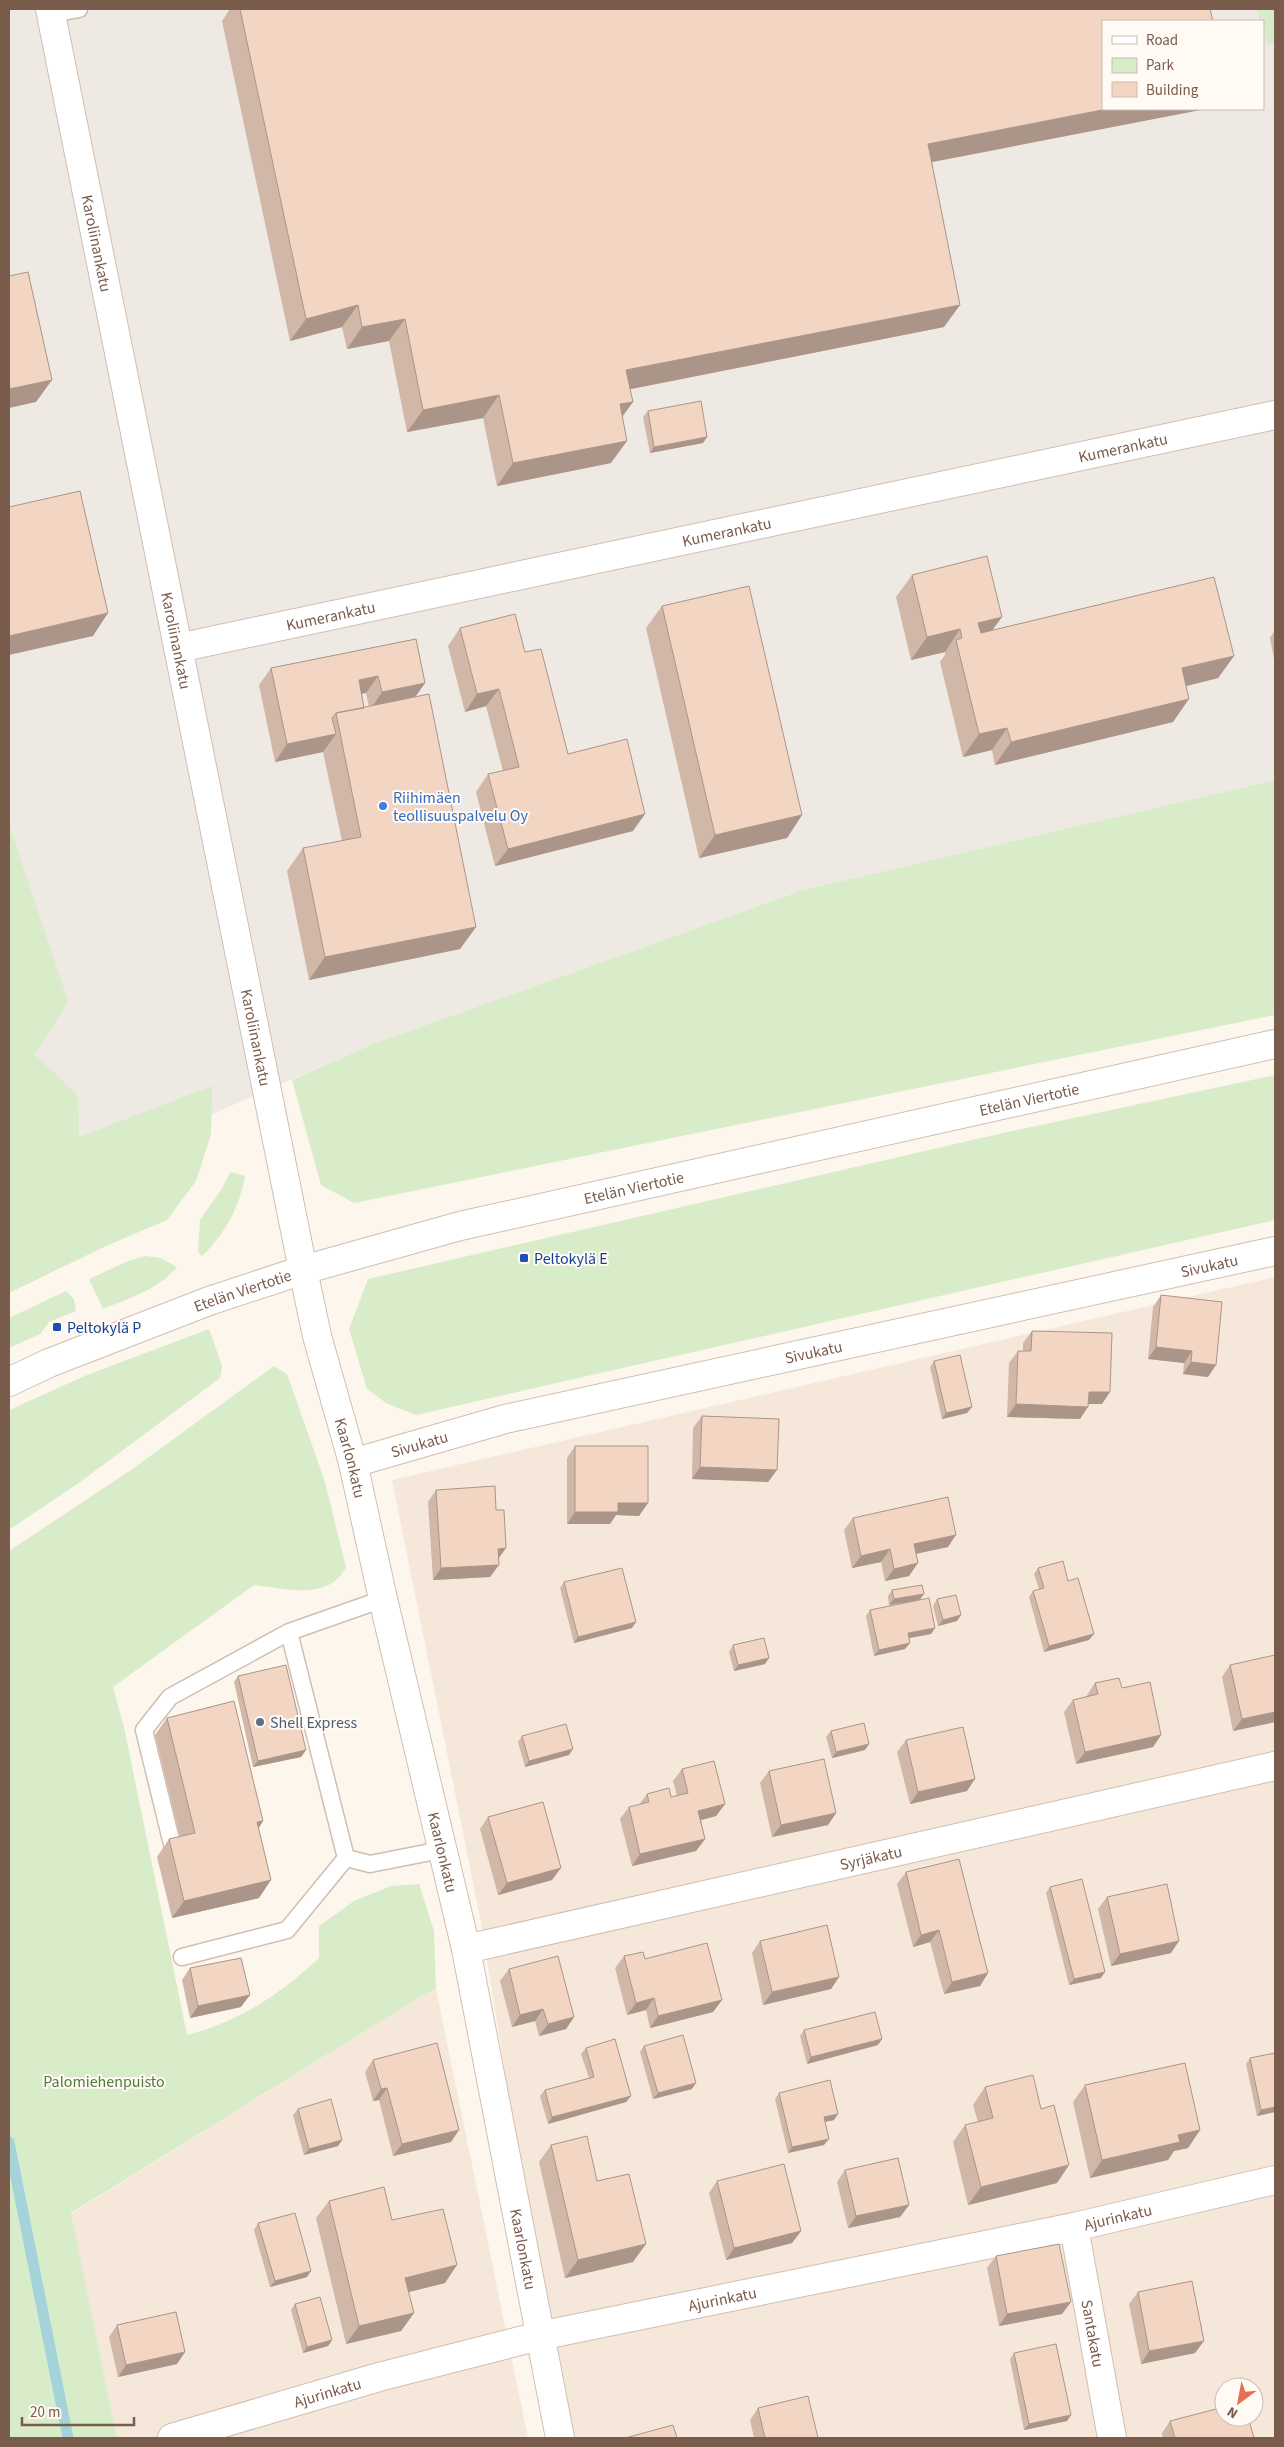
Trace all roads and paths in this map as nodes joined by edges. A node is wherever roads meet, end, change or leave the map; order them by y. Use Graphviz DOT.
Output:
graph roads {
  1 [pos="79,9"];
  2 [pos="51,12"];
  3 [pos="1275,415"];
  4 [pos="178,648"];
  5 [pos="1275,1044"];
  6 [pos="1275,1251"];
  7 [pos="303,1270"];
  8 [pos="9,1382"];
  9 [pos="353,1463"];
  10 [pos="383,1599"];
  11 [pos="289,1632"];
  12 [pos="1275,1766"];
  13 [pos="172,1844"];
  14 [pos="441,1850"];
  15 [pos="346,1858"];
  16 [pos="466,1949"];
  17 [pos="182,1957"];
  18 [pos="1275,2180"];
  19 [pos="1074,2227"];
  20 [pos="539,2336"];
  21 [pos="172,2438"];
  22 [pos="560,2438"];
  23 [pos="1112,2438"];
  1 -- 2 [label="lane"];
  2 -- 4 [label="street, Karoliinankatu"];
  3 -- 4 [label="street, Kumerankatu"];
  4 -- 7 [label="street, Karoliinankatu"];
  5 -- 7 [label="street, Etelän Viertotie"];
  6 -- 9 [label="street, Sivukatu"];
  7 -- 8 [label="street, Etelän Viertotie"];
  7 -- 9 [label="street, Kaarlonkatu"];
  9 -- 10 [label="street, Kaarlonkatu"];
  10 -- 11 [label="lane"];
  10 -- 14 [label="street, Kaarlonkatu"];
  11 -- 13 [label="lane"];
  11 -- 15 [label="lane"];
  12 -- 16 [label="street, Syrjäkatu"];
  14 -- 15 [label="lane"];
  14 -- 16 [label="street, Kaarlonkatu"];
  15 -- 17 [label="lane"];
  16 -- 20 [label="street, Kaarlonkatu"];
  18 -- 19 [label="street, Ajurinkatu"];
  19 -- 20 [label="street, Ajurinkatu"];
  19 -- 23 [label="street, Santakatu"];
  20 -- 21 [label="street, Ajurinkatu"];
  20 -- 22 [label="street, Kaarlonkatu"];
}
